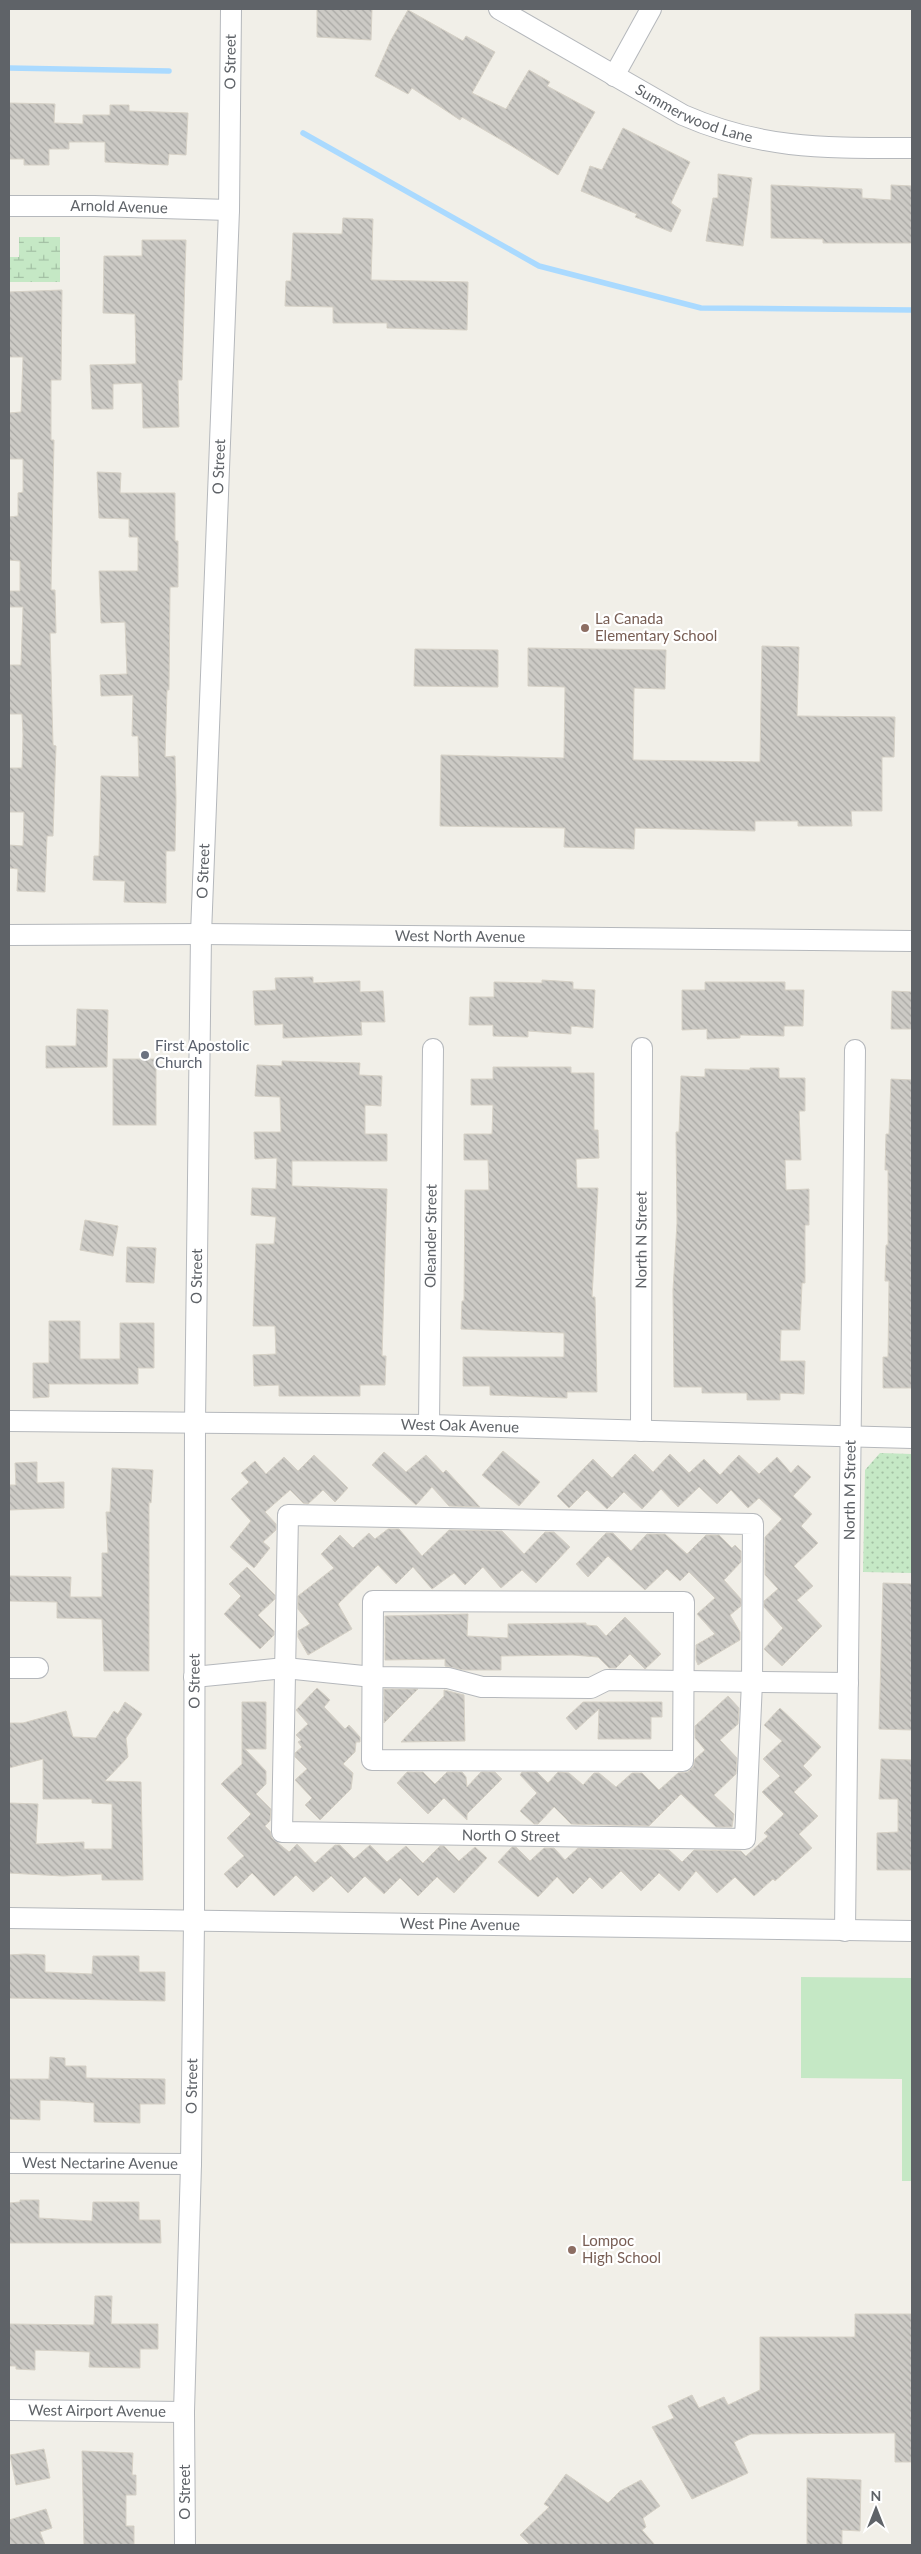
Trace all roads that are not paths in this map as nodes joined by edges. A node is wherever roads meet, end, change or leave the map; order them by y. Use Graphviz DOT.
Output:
graph roads {
  1 [pos="231,9"];
  2 [pos="499,9"];
  3 [pos="651,9"];
  4 [pos="614,76"];
  5 [pos="912,148"];
  6 [pos="9,206"];
  7 [pos="229,210"];
  8 [pos="201,934"];
  9 [pos="9,935"];
  10 [pos="912,942"];
  11 [pos="642,1048"];
  12 [pos="433,1049"];
  13 [pos="855,1050"];
  14 [pos="9,1422"];
  15 [pos="195,1423"];
  16 [pos="429,1425"];
  17 [pos="640,1431"];
  18 [pos="852,1437"];
  19 [pos="912,1438"];
  20 [pos="9,1668"];
  21 [pos="38,1668"];
  22 [pos="285,1668"];
  23 [pos="194,1677"];
  24 [pos="373,1677"];
  25 [pos="683,1681"];
  26 [pos="752,1682"];
  27 [pos="848,1683"];
  28 [pos="9,1918"];
  29 [pos="194,1922"];
  30 [pos="845,1931"];
  31 [pos="912,1931"];
  32 [pos="9,2163"];
  33 [pos="191,2164"];
  34 [pos="9,2410"];
  35 [pos="184,2412"];
  36 [pos="185,2545"];
  1 -- 7 [label="street, O Street"];
  2 -- 4 [label="street, Summerwood Lane"];
  3 -- 4 [label="street"];
  4 -- 5 [label="street, Summerwood Lane"];
  6 -- 7 [label="street, Arnold Avenue"];
  7 -- 8 [label="street, O Street"];
  8 -- 9 [label="street, West North Avenue"];
  8 -- 10 [label="street, West North Avenue"];
  8 -- 15 [label="street, O Street"];
  11 -- 17 [label="street, North N Street"];
  12 -- 16 [label="street, Oleander Street"];
  13 -- 18 [label="street, North M Street"];
  14 -- 15 [label="street, West Oak Avenue"];
  15 -- 16 [label="street, West Oak Avenue"];
  15 -- 23 [label="street, O Street"];
  16 -- 17 [label="street, West Oak Avenue"];
  17 -- 18 [label="street, West Oak Avenue"];
  18 -- 19 [label="street, West Oak Avenue"];
  18 -- 27 [label="street, North M Street"];
  20 -- 21 [label="street"];
  22 -- 23 [label="street"];
  22 -- 24 [label="street"];
  22 -- 26 [label="street, North O Street"];
  22 -- 26 [label="street, North O Street"];
  23 -- 29 [label="street, O Street"];
  24 -- 25 [label="street"];
  24 -- 25 [label="street"];
  24 -- 25 [label="street"];
  25 -- 26 [label="street"];
  26 -- 27 [label="street"];
  27 -- 30 [label="street, North M Street"];
  28 -- 29 [label="street, West Pine Avenue"];
  29 -- 30 [label="street, West Pine Avenue"];
  29 -- 33 [label="street, O Street"];
  30 -- 31 [label="street, West Pine Avenue"];
  32 -- 33 [label="street, West Nectarine Avenue"];
  33 -- 35 [label="street, O Street"];
  34 -- 35 [label="street, West Airport Avenue"];
  35 -- 36 [label="street, O Street"];
}
